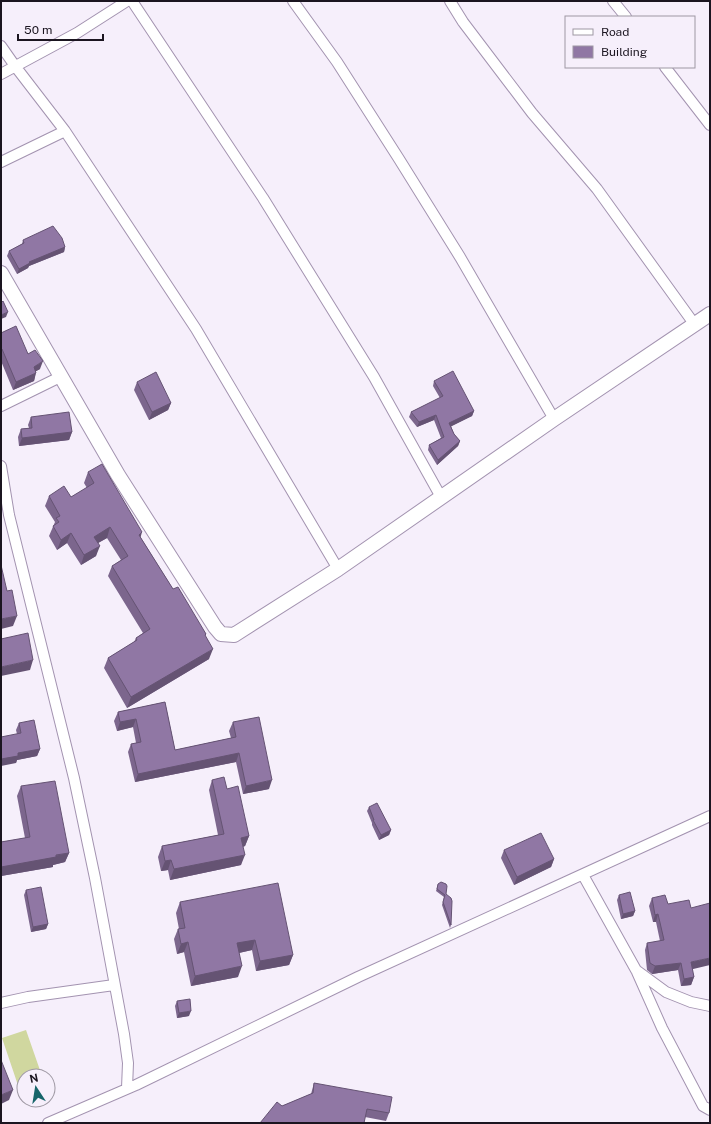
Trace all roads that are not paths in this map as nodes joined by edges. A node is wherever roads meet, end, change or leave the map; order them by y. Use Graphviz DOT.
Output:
graph roads {
  1 [pos="127,1"];
  2 [pos="132,1"];
  3 [pos="293,1"];
  4 [pos="450,1"];
  5 [pos="614,1"];
  6 [pos="625,16"];
  7 [pos="1,46"];
  8 [pos="15,66"];
  9 [pos="666,68"];
  10 [pos="1,74"];
  11 [pos="710,125"];
  12 [pos="65,131"];
  13 [pos="1,162"];
  14 [pos="1,273"];
  15 [pos="710,314"];
  16 [pos="694,325"];
  17 [pos="60,377"];
  18 [pos="1,406"];
  19 [pos="554,419"];
  20 [pos="1,466"];
  21 [pos="441,497"];
  22 [pos="338,568"];
  23 [pos="710,816"];
  24 [pos="583,875"];
  25 [pos="636,970"];
  26 [pos="114,985"];
  27 [pos="1,1003"];
  28 [pos="710,1006"];
  29 [pos="127,1088"];
  30 [pos="710,1110"];
  31 [pos="48,1123"];
  1 -- 8 [label="street"];
  2 -- 21 [label="street"];
  3 -- 19 [label="street"];
  4 -- 16 [label="street"];
  5 -- 6 [label="street"];
  7 -- 8 [label="street"];
  8 -- 10 [label="street"];
  8 -- 12 [label="street"];
  9 -- 11 [label="street"];
  12 -- 13 [label="street"];
  12 -- 22 [label="street"];
  14 -- 17 [label="main road"];
  15 -- 16 [label="main road"];
  16 -- 19 [label="main road"];
  17 -- 18 [label="street"];
  17 -- 22 [label="main road"];
  19 -- 21 [label="main road"];
  20 -- 26 [label="street"];
  21 -- 22 [label="main road"];
  23 -- 24 [label="street"];
  24 -- 25 [label="street"];
  24 -- 29 [label="street"];
  25 -- 28 [label="street"];
  25 -- 30 [label="street"];
  26 -- 27 [label="street"];
  26 -- 29 [label="street"];
  29 -- 31 [label="street"];
}
